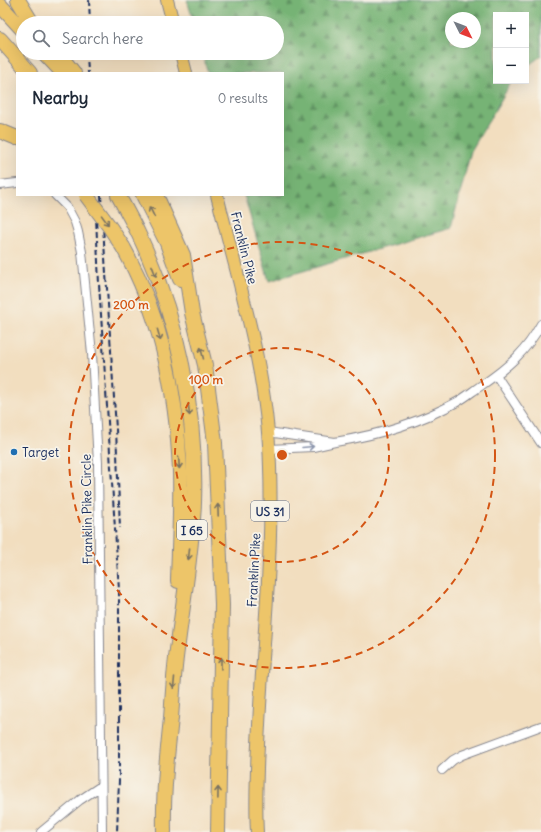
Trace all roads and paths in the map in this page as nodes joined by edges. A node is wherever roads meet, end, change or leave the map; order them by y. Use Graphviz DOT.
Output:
graph roads {
  1 [pos="18,0"];
  2 [pos="167,0"];
  3 [pos="0,5"];
  4 [pos="28,16"];
  5 [pos="171,16"];
  6 [pos="16,22"];
  7 [pos="0,39"];
  8 [pos="16,57"];
  9 [pos="19,60"];
  10 [pos="51,60"];
  11 [pos="64,60"];
  12 [pos="183,60"];
  13 [pos="29,72"];
  14 [pos="62,72"];
  15 [pos="73,72"];
  16 [pos="186,72"];
  17 [pos="0,131"];
  18 [pos="16,138"];
  19 [pos="16,182"];
  20 [pos="0,185"];
  21 [pos="56,196"];
  22 [pos="87,196"];
  23 [pos="119,196"];
  24 [pos="144,196"];
  25 [pos="156,196"];
  26 [pos="216,196"];
  27 [pos="192,313"];
  28 [pos="541,324"];
  29 [pos="496,375"];
  30 [pos="268,432"];
  31 [pos="335,442"];
  32 [pos="541,443"];
  33 [pos="269,449"];
  34 [pos="177,645"];
  35 [pos="541,726"];
  36 [pos="442,770"];
  37 [pos="101,786"];
  38 [pos="42,832"];
  39 [pos="102,832"];
  40 [pos="164,832"];
  41 [pos="218,832"];
  42 [pos="256,832"];
  1 -- 4 [label="highway"];
  2 -- 5 [label="main road"];
  3 -- 6 [label="highway"];
  7 -- 8 [label="highway"];
  9 -- 13 [label="highway"];
  10 -- 14 [label="highway"];
  11 -- 15 [label="highway"];
  12 -- 16 [label="main road"];
  17 -- 18 [label="highway"];
  19 -- 20 [label="street"];
  21 -- 37 [label="street, Franklin Pike Circle"];
  22 -- 34 [label="highway, one-way, bridge"];
  23 -- 34 [label="highway, I 65, one-way"];
  27 -- 24 [label="highway, I 65, one-way"];
  25 -- 27 [label="highway"];
  26 -- 30 [label="main road, Franklin Pike / US 31"];
  41 -- 27 [label="highway, I 65, one-way"];
  28 -- 29 [label="street"];
  29 -- 31 [label="street"];
  29 -- 32 [label="street"];
  30 -- 31 [label="street"];
  30 -- 33 [label="main road, Franklin Pike / US 31"];
  33 -- 31 [label="street, one-way"];
  33 -- 42 [label="main road, Franklin Pike / US 31"];
  34 -- 40 [label="highway, I 65, one-way"];
  35 -- 36 [label="street"];
  37 -- 38 [label="street"];
  37 -- 39 [label="street, Franklin Pike Circle"];
}
